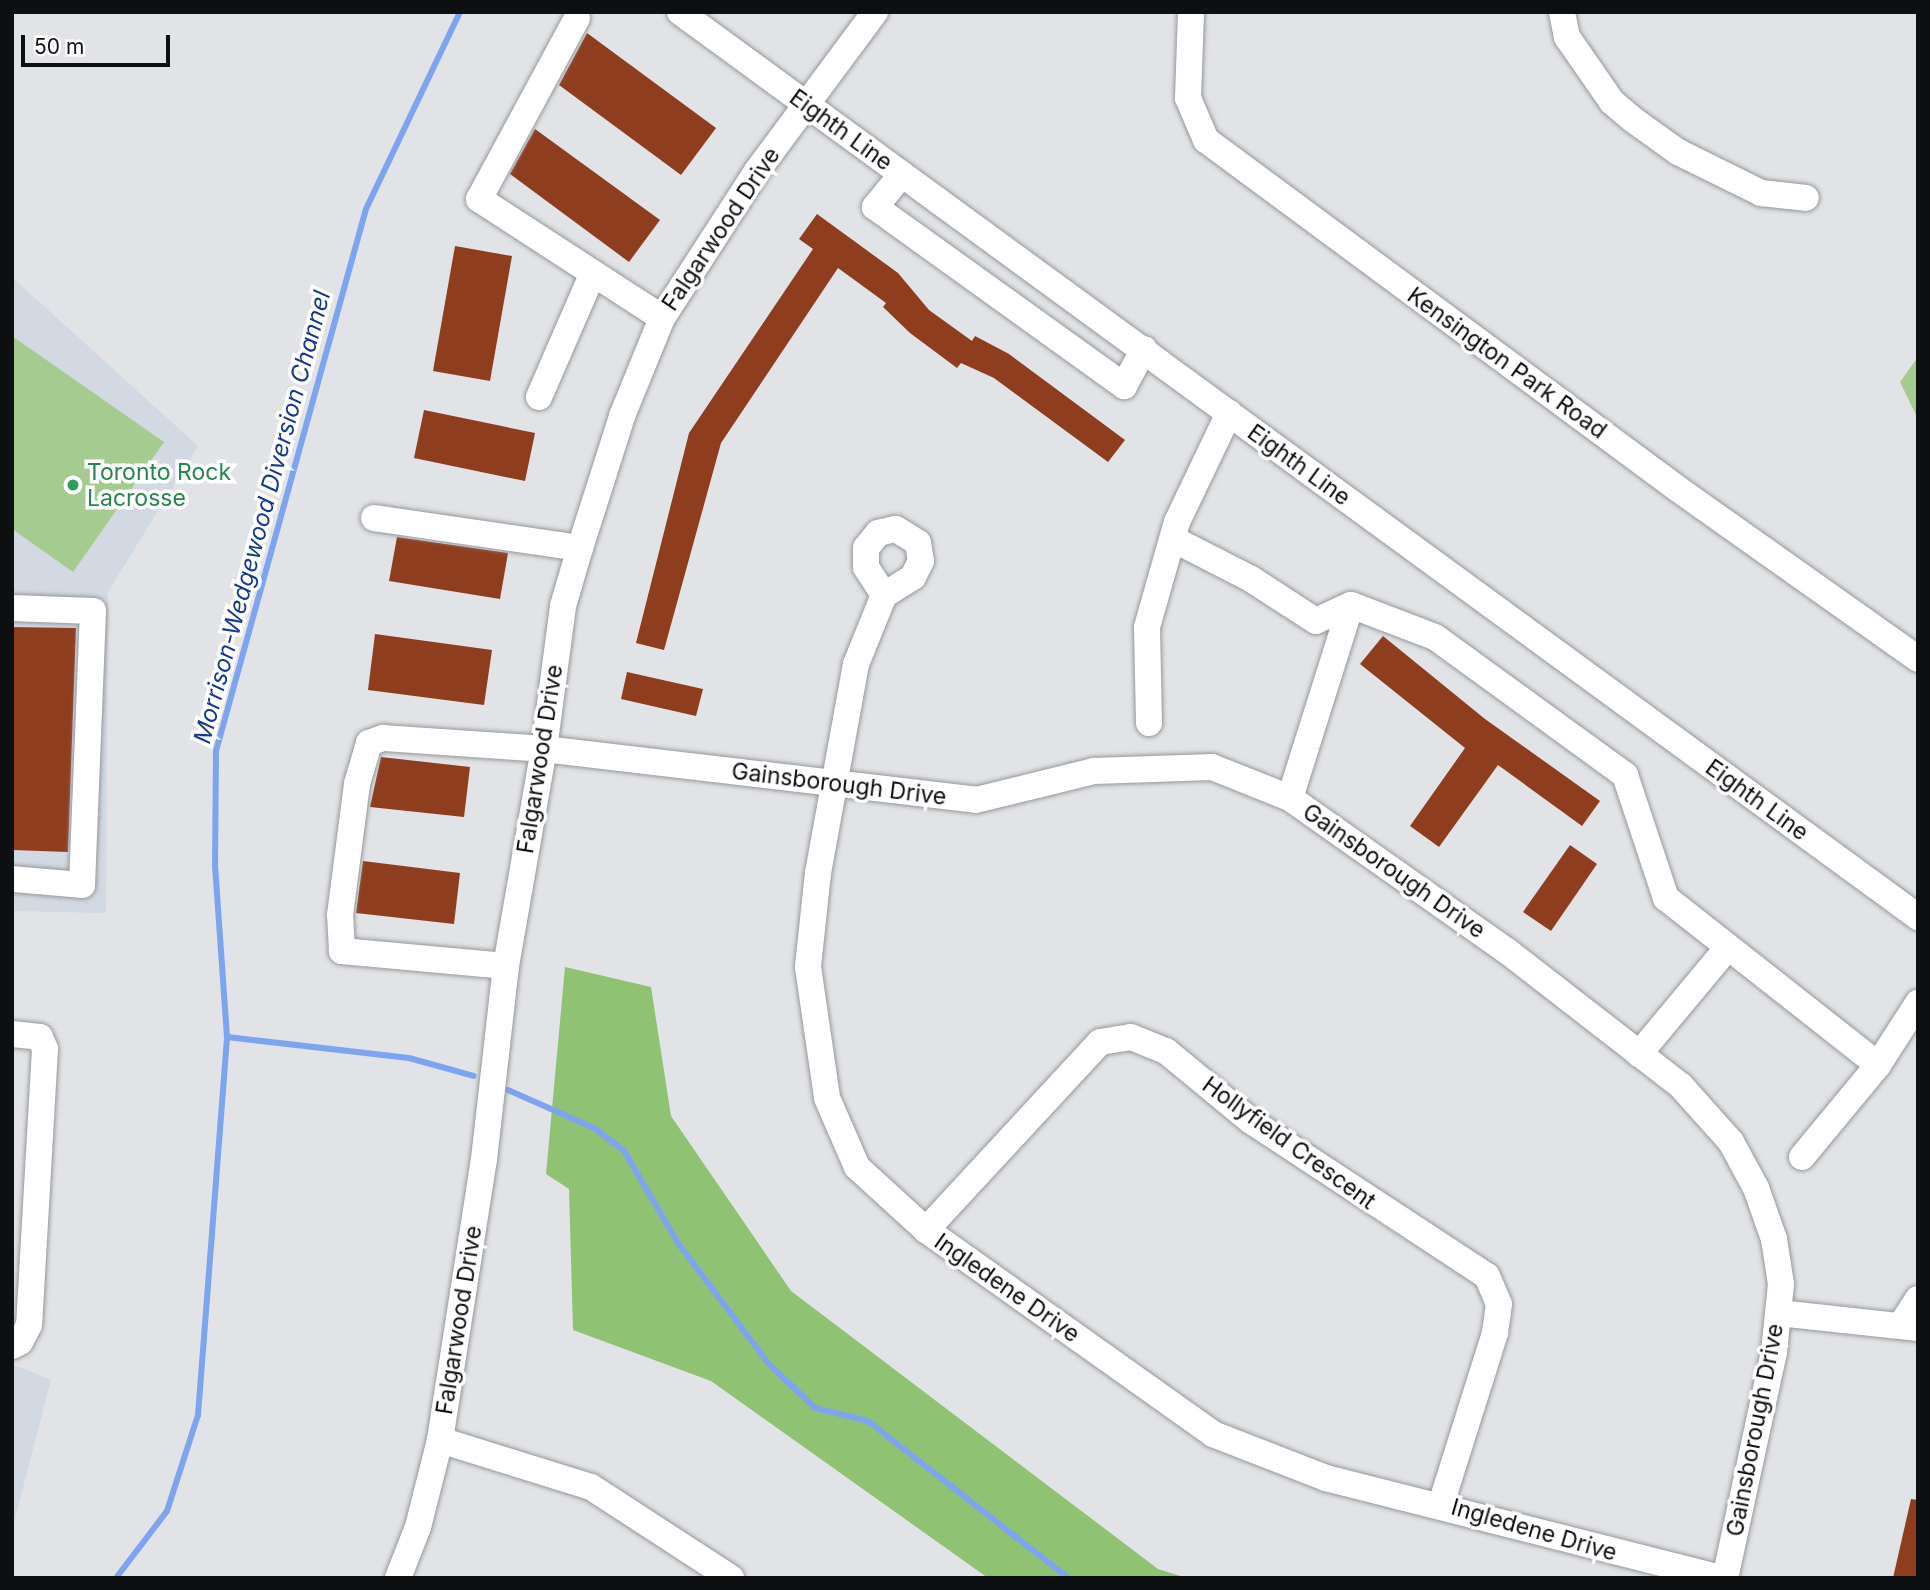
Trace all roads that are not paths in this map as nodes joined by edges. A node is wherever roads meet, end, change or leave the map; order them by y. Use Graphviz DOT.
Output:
graph roads {
  1 [pos="680,12"];
  2 [pos="874,12"];
  3 [pos="1191,12"];
  4 [pos="1562,12"];
  5 [pos="577,18"];
  6 [pos="806,106"];
  7 [pos="902,174"];
  8 [pos="1806,198"];
  9 [pos="593,274"];
  10 [pos="662,318"];
  11 [pos="1144,349"];
  12 [pos="539,397"];
  13 [pos="1228,413"];
  14 [pos="374,518"];
  15 [pos="1173,539"];
  16 [pos="580,548"];
  17 [pos="884,595"];
  18 [pos="1351,606"];
  19 [pos="12,608"];
  20 [pos="1918,659"];
  21 [pos="1149,723"];
  22 [pos="544,749"];
  23 [pos="836,785"];
  24 [pos="1290,798"];
  25 [pos="12,879"];
  26 [pos="1918,918"];
  27 [pos="1728,947"];
  28 [pos="506,966"];
  29 [pos="1918,1003"];
  30 [pos="12,1034"];
  31 [pos="1639,1054"];
  32 [pos="1878,1065"];
  33 [pos="1802,1157"];
  34 [pos="926,1230"];
  35 [pos="1918,1299"];
  36 [pos="1779,1313"];
  37 [pos="1910,1326"];
  38 [pos="12,1346"];
  39 [pos="440,1440"];
  40 [pos="1441,1504"];
  41 [pos="723,1575"];
  42 [pos="398,1578"];
  43 [pos="1724,1578"];
  1 -- 6 [label="street, Eighth Line"];
  2 -- 6 [label="street, Falgarwood Drive"];
  3 -- 20 [label="street, Kensington Park Road"];
  4 -- 8 [label="street"];
  5 -- 9 [label="street"];
  6 -- 7 [label="street, Eighth Line"];
  6 -- 10 [label="street, Falgarwood Drive"];
  7 -- 11 [label="street, Eighth Line"];
  7 -- 11 [label="street"];
  9 -- 10 [label="street"];
  9 -- 12 [label="street"];
  10 -- 16 [label="street, Falgarwood Drive"];
  11 -- 13 [label="street, Eighth Line"];
  13 -- 15 [label="street"];
  13 -- 26 [label="street, Eighth Line"];
  14 -- 16 [label="street"];
  15 -- 18 [label="street"];
  15 -- 21 [label="street"];
  16 -- 22 [label="street, Falgarwood Drive"];
  17 -- 23 [label="street, Ingledene Drive"];
  18 -- 24 [label="street"];
  18 -- 27 [label="street"];
  19 -- 25 [label="street"];
  22 -- 23 [label="street, Gainsborough Drive"];
  22 -- 28 [label="street, Falgarwood Drive"];
  22 -- 28 [label="street, Gainsborough Drive"];
  23 -- 24 [label="street, Gainsborough Drive"];
  23 -- 34 [label="street, Ingledene Drive"];
  24 -- 31 [label="street, Gainsborough Drive"];
  27 -- 31 [label="street"];
  27 -- 32 [label="street"];
  28 -- 39 [label="street, Falgarwood Drive"];
  29 -- 32 [label="street"];
  30 -- 38 [label="street"];
  31 -- 36 [label="street, Gainsborough Drive"];
  32 -- 33 [label="street"];
  34 -- 40 [label="street, Ingledene Drive"];
  34 -- 40 [label="street, Hollyfield Crescent"];
  35 -- 37 [label="street"];
  36 -- 37 [label="street"];
  36 -- 43 [label="street, Gainsborough Drive"];
  39 -- 41 [label="street"];
  39 -- 42 [label="street, Falgarwood Drive"];
  40 -- 43 [label="street, Ingledene Drive"];
}
